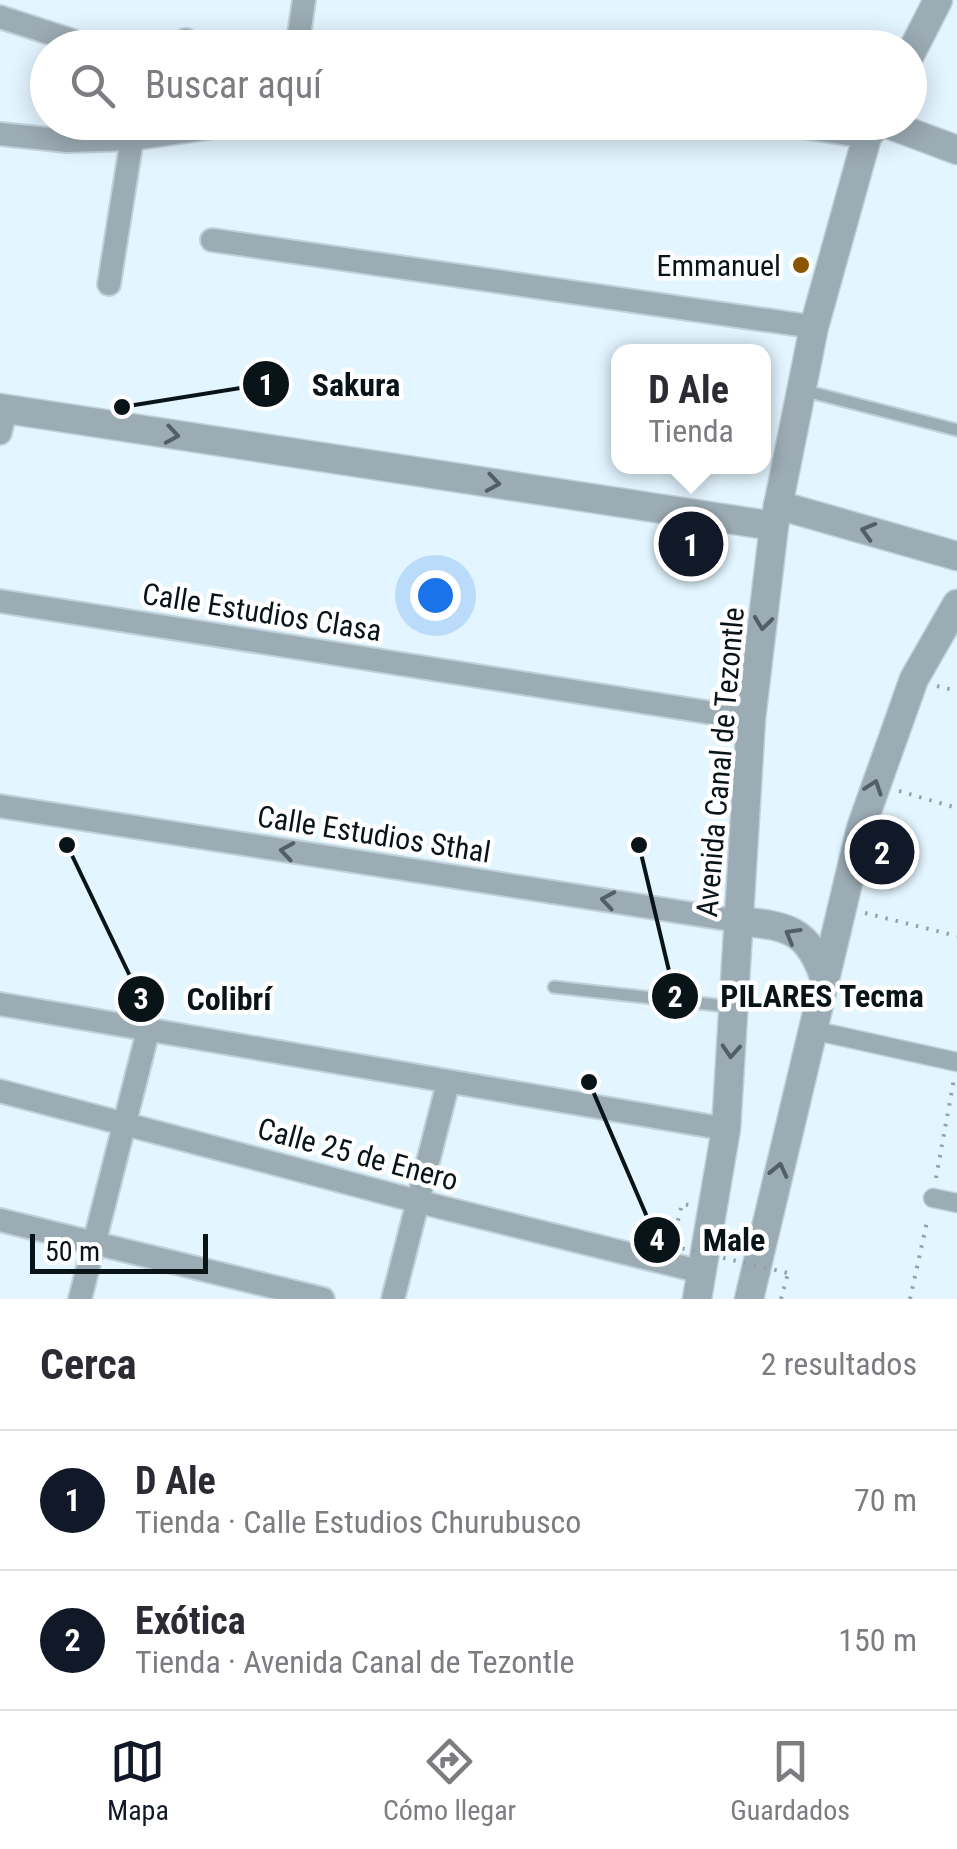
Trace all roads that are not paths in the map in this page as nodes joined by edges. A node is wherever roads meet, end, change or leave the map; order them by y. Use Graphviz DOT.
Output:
graph roads {
  1 [pos="304,0"];
  2 [pos="0,17"];
  3 [pos="41,30"];
  4 [pos="300,30"];
  5 [pos="0,134"];
  6 [pos="30,138"];
  7 [pos="50,140"];
  8 [pos="100,140"];
  9 [pos="132,140"];
  10 [pos="872,140"];
  11 [pos="922,140"];
  12 [pos="957,150"];
  13 [pos="212,240"];
  14 [pos="109,284"];
  15 [pos="814,327"];
  16 [pos="802,390"];
  17 [pos="2,417"];
  18 [pos="957,430"];
  19 [pos="776,516"];
  20 [pos="957,556"];
  21 [pos="0,601"];
  22 [pos="957,604"];
  23 [pos="751,719"];
  24 [pos="0,806"];
  25 [pos="740,921"];
  26 [pos="824,977"];
  27 [pos="554,987"];
  28 [pos="0,1004"];
  29 [pos="734,1007"];
  30 [pos="812,1030"];
  31 [pos="148,1031"];
  32 [pos="957,1062"];
  33 [pos="448,1083"];
  34 [pos="0,1091"];
  35 [pos="126,1123"];
  36 [pos="726,1129"];
  37 [pos="933,1198"];
  38 [pos="420,1202"];
  39 [pos="957,1203"];
  40 [pos="0,1220"];
  41 [pos="94,1244"];
  42 [pos="699,1286"];
  43 [pos="80,1299"];
  44 [pos="323,1299"];
  45 [pos="392,1299"];
  46 [pos="749,1299"];
  1 -- 4 [label="street"];
  2 -- 3 [label="street"];
  5 -- 6 [label="street"];
  7 -- 8 [label="street"];
  9 -- 14 [label="street"];
  10 -- 15 [label="street, Avenida Canal de Tezontle"];
  11 -- 12 [label="street"];
  13 -- 15 [label="street"];
  15 -- 16 [label="street, Avenida Canal de Tezontle"];
  16 -- 18 [label="lane"];
  16 -- 19 [label="street, Avenida Canal de Tezontle"];
  17 -- 19 [label="street, one-way"];
  20 -- 19 [label="street, one-way"];
  19 -- 23 [label="street, Avenida Canal de Tezontle, one-way"];
  21 -- 23 [label="street, Calle Estudios Clasa"];
  26 -- 22 [label="street, one-way"];
  23 -- 25 [label="street, Avenida Canal de Tezontle"];
  25 -- 24 [label="street, Calle Estudios Sthal, one-way"];
  26 -- 25 [label="street, one-way"];
  25 -- 29 [label="street, Avenida Canal de Tezontle"];
  26 -- 30 [label="street"];
  27 -- 29 [label="lane"];
  28 -- 31 [label="street"];
  29 -- 36 [label="street, Avenida Canal de Tezontle, one-way"];
  30 -- 32 [label="street"];
  46 -- 30 [label="street, one-way"];
  31 -- 33 [label="street"];
  31 -- 35 [label="street"];
  33 -- 36 [label="street"];
  33 -- 38 [label="street"];
  34 -- 35 [label="street, Calle 25 de Enero"];
  35 -- 38 [label="street, Calle 25 de Enero"];
  35 -- 41 [label="street"];
  36 -- 42 [label="street, Avenida Canal de Tezontle"];
  37 -- 39 [label="street"];
  38 -- 42 [label="street, Calle 25 de Enero"];
  38 -- 45 [label="street"];
  40 -- 41 [label="street"];
  41 -- 43 [label="street"];
  41 -- 44 [label="street"];
}
